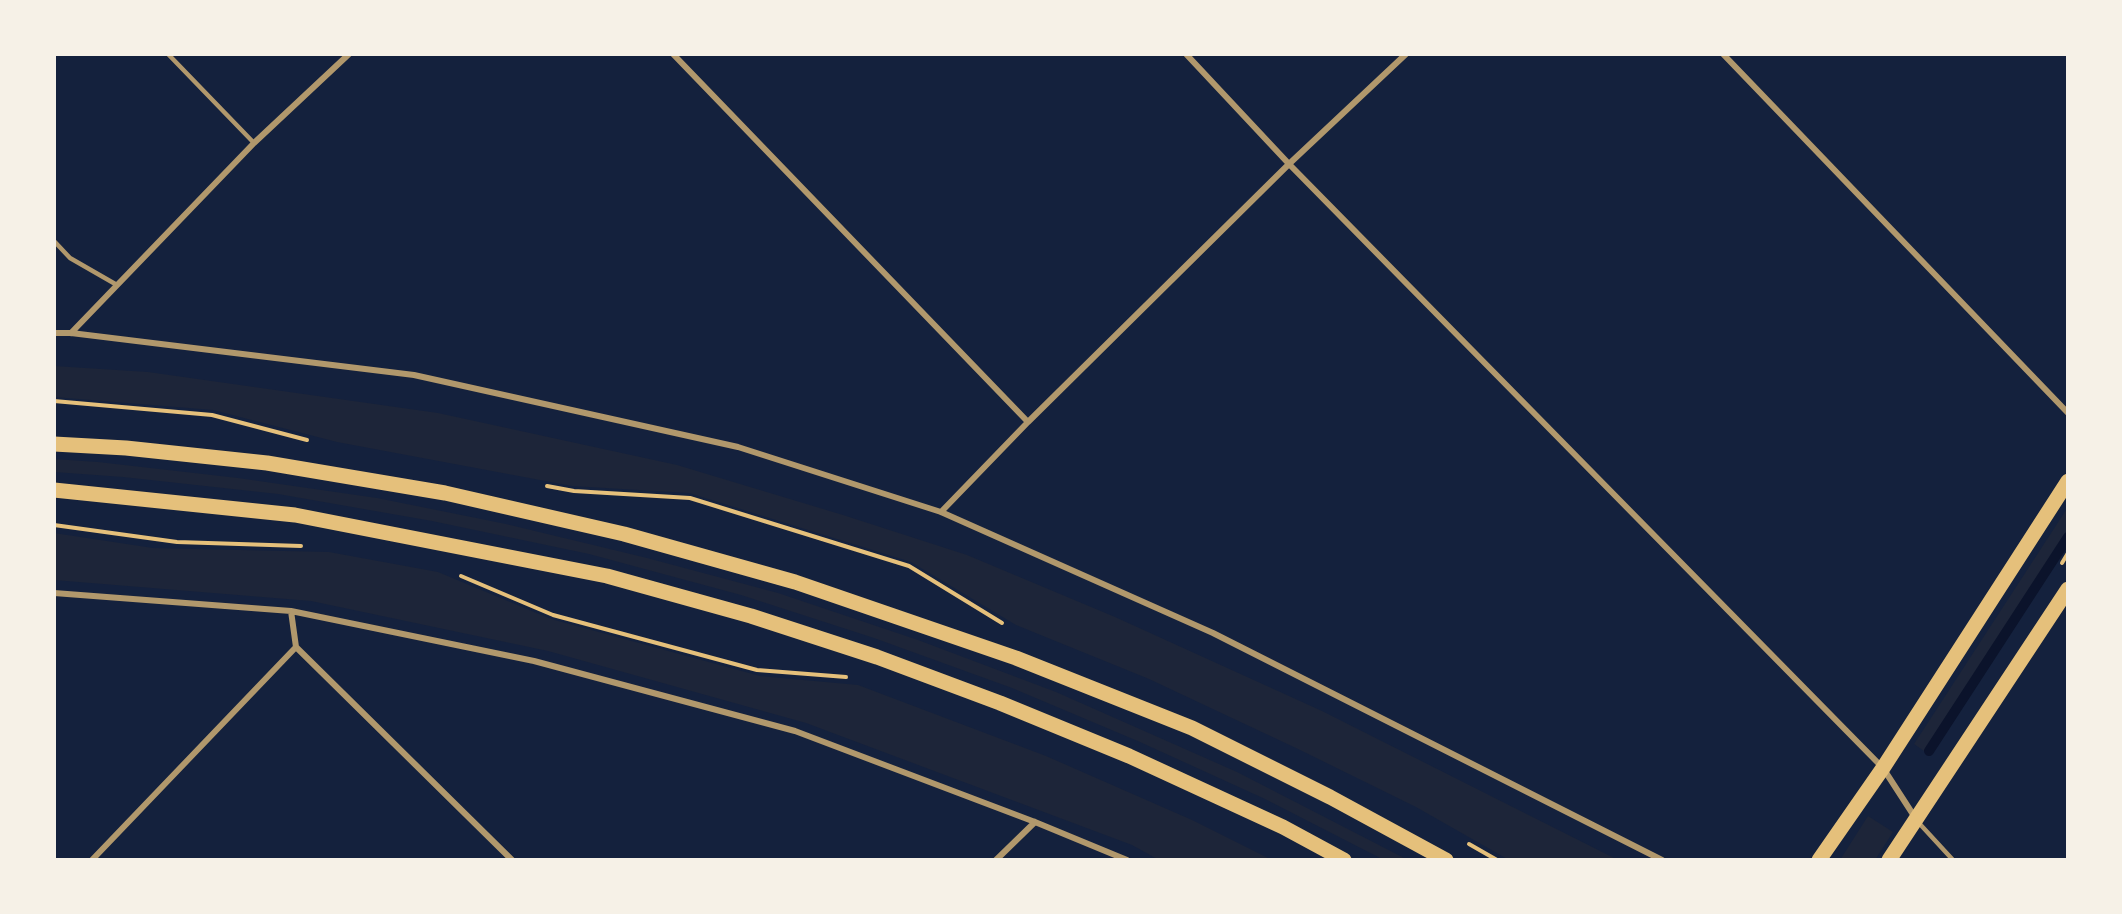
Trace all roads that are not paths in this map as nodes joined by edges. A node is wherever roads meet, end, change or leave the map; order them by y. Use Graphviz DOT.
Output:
graph roads {
  1 [pos="168,54"];
  2 [pos="349,54"];
  3 [pos="673,54"];
  4 [pos="1186,54"];
  5 [pos="1406,54"];
  6 [pos="1723,54"];
  7 [pos="254,143"];
  8 [pos="1289,164"];
  9 [pos="54,241"];
  10 [pos="117,285"];
  11 [pos="54,333"];
  12 [pos="71,333"];
  13 [pos="2068,413"];
  14 [pos="1028,422"];
  15 [pos="54,444"];
  16 [pos="2068,482"];
  17 [pos="54,490"];
  18 [pos="941,512"];
  19 [pos="2068,589"];
  20 [pos="54,593"];
  21 [pos="291,611"];
  22 [pos="296,647"];
  23 [pos="1883,768"];
  24 [pos="1916,820"];
  25 [pos="1035,822"];
  26 [pos="92,860"];
  27 [pos="512,860"];
  28 [pos="996,860"];
  29 [pos="1127,860"];
  30 [pos="1344,860"];
  31 [pos="1446,860"];
  32 [pos="1662,860"];
  33 [pos="1819,860"];
  34 [pos="1889,860"];
  35 [pos="1953,860"];
  1 -- 7 [label="lane"];
  2 -- 7 [label="street"];
  3 -- 14 [label="street"];
  4 -- 8 [label="street"];
  5 -- 8 [label="street"];
  6 -- 13 [label="street"];
  7 -- 10 [label="street"];
  8 -- 14 [label="street"];
  8 -- 23 [label="street"];
  9 -- 10 [label="lane"];
  10 -- 12 [label="street"];
  11 -- 12 [label="street"];
  12 -- 18 [label="street"];
  14 -- 18 [label="street"];
  15 -- 31 [label="main road"];
  16 -- 23 [label="main road"];
  17 -- 30 [label="main road"];
  18 -- 32 [label="street"];
  19 -- 24 [label="main road"];
  20 -- 21 [label="street"];
  21 -- 22 [label="street"];
  21 -- 25 [label="street"];
  22 -- 26 [label="street"];
  22 -- 27 [label="street"];
  23 -- 24 [label="street"];
  23 -- 33 [label="main road"];
  24 -- 34 [label="main road"];
  24 -- 35 [label="lane"];
  25 -- 28 [label="street"];
  25 -- 29 [label="street"];
}
